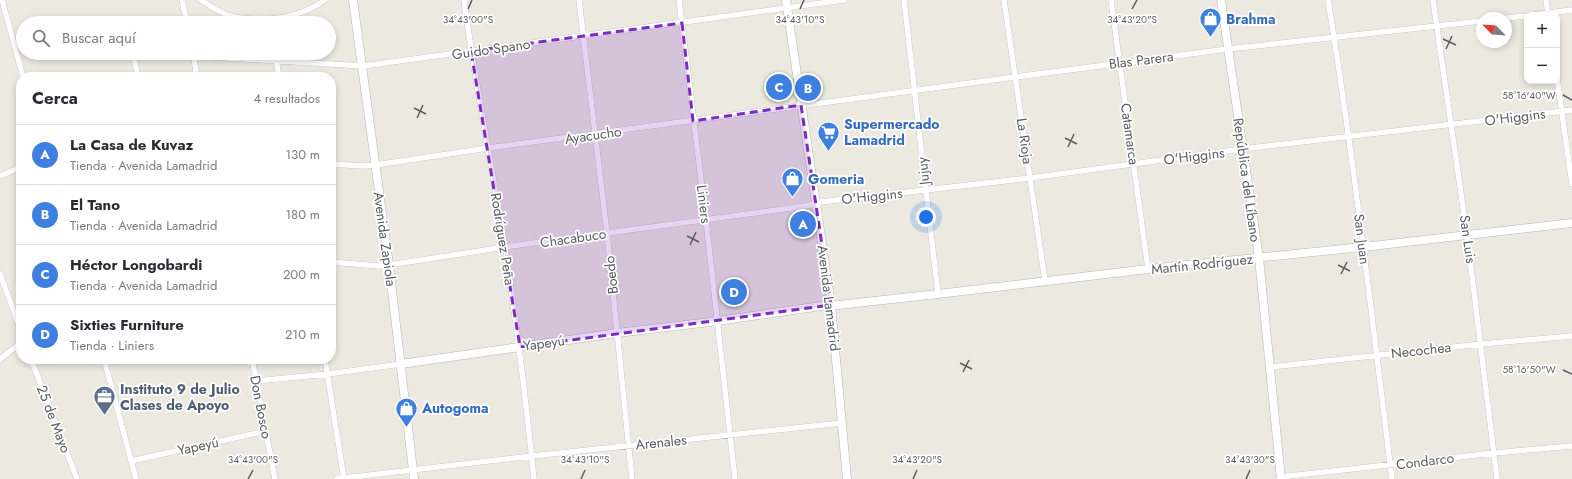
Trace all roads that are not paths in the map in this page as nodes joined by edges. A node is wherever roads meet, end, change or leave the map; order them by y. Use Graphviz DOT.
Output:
graph roads {
  1 [pos="2,0"];
  2 [pos="182,0"];
  3 [pos="201,0"];
  4 [pos="325,0"];
  5 [pos="352,0"];
  6 [pos="464,0"];
  7 [pos="579,0"];
  8 [pos="679,0"];
  9 [pos="844,0"];
  10 [pos="904,0"];
  11 [pos="1004,0"];
  12 [pos="1111,0"];
  13 [pos="1221,0"];
  14 [pos="1328,0"];
  15 [pos="1433,0"];
  16 [pos="1546,0"];
  17 [pos="786,4"];
  18 [pos="1572,10"];
  19 [pos="1548,12"];
  20 [pos="1560,12"];
  21 [pos="185,16"];
  22 [pos="231,16"];
  23 [pos="292,16"];
  24 [pos="1524,16"];
  25 [pos="1512,17"];
  26 [pos="682,22"];
  27 [pos="1476,22"];
  28 [pos="1437,27"];
  29 [pos="583,36"];
  30 [pos="1334,37"];
  31 [pos="1228,49"];
  32 [pos="16,51"];
  33 [pos="471,51"];
  34 [pos="18,60"];
  35 [pos="134,60"];
  36 [pos="194,60"];
  37 [pos="264,60"];
  38 [pos="276,61"];
  39 [pos="1120,63"];
  40 [pos="363,66"];
  41 [pos="22,72"];
  42 [pos="137,72"];
  43 [pos="196,72"];
  44 [pos="278,72"];
  45 [pos="1015,77"];
  46 [pos="1558,84"];
  47 [pos="915,90"];
  48 [pos="801,105"];
  49 [pos="1572,110"];
  50 [pos="1562,111"];
  51 [pos="693,121"];
  52 [pos="1451,124"];
  53 [pos="595,135"];
  54 [pos="1349,136"];
  55 [pos="488,148"];
  56 [pos="1242,149"];
  57 [pos="1133,163"];
  58 [pos="336,164"];
  59 [pos="380,165"];
  60 [pos="16,170"];
  61 [pos="0,176"];
  62 [pos="1030,178"];
  63 [pos="1572,184"];
  64 [pos="925,190"];
  65 [pos="815,203"];
  66 [pos="706,220"];
  67 [pos="1572,223"];
  68 [pos="607,233"];
  69 [pos="1468,235"];
  70 [pos="505,247"];
  71 [pos="1363,247"];
  72 [pos="1259,258"];
  73 [pos="336,262"];
  74 [pos="389,265"];
  75 [pos="1148,269"];
  76 [pos="0,274"];
  77 [pos="1045,281"];
  78 [pos="938,294"];
  79 [pos="831,305"];
  80 [pos="16,317"];
  81 [pos="718,321"];
  82 [pos="617,333"];
  83 [pos="1572,336"];
  84 [pos="1481,344"];
  85 [pos="16,347"];
  86 [pos="520,347"];
  87 [pos="1378,355"];
  88 [pos="0,359"];
  89 [pos="33,364"];
  90 [pos="105,364"];
  91 [pos="253,364"];
  92 [pos="326,364"];
  93 [pos="401,364"];
  94 [pos="1271,367"];
  95 [pos="328,374"];
  96 [pos="256,381"];
  97 [pos="842,422"];
  98 [pos="266,431"];
  99 [pos="730,435"];
  100 [pos="628,445"];
  101 [pos="1572,446"];
  102 [pos="1494,453"];
  103 [pos="532,456"];
  104 [pos="131,461"];
  105 [pos="1390,465"];
  106 [pos="413,470"];
  107 [pos="344,478"];
  108 [pos="77,479"];
  109 [pos="136,479"];
  110 [pos="275,479"];
  111 [pos="336,479"];
  112 [pos="414,479"];
  113 [pos="534,479"];
  114 [pos="632,479"];
  115 [pos="735,479"];
  116 [pos="847,479"];
  117 [pos="1280,479"];
  118 [pos="1392,479"];
  119 [pos="1497,479"];
  1 -- 32 [label="street"];
  2 -- 21 [label="street"];
  3 -- 22 [label="street"];
  4 -- 23 [label="street"];
  5 -- 40 [label="street, Avenida Zapiola"];
  6 -- 33 [label="street, Rodríguez Peña"];
  7 -- 29 [label="street, Boedo"];
  8 -- 26 [label="street, Liniers"];
  9 -- 17 [label="street, Guido Spano"];
  10 -- 47 [label="street, Jujuy"];
  11 -- 45 [label="street, La Rioja"];
  12 -- 39 [label="street, Catamarca"];
  13 -- 31 [label="street, República del Líbano"];
  14 -- 30 [label="street, San Juan"];
  15 -- 28 [label="street, San Luis"];
  16 -- 19 [label="street"];
  17 -- 26 [label="street, Guido Spano"];
  17 -- 48 [label="street, Avenida Lamadrid"];
  18 -- 20 [label="street"];
  24 -- 25 [label="street"];
  26 -- 29 [label="street, Guido Spano"];
  26 -- 51 [label="street, Liniers"];
  27 -- 28 [label="street, Blas Parera"];
  28 -- 30 [label="street, Blas Parera"];
  28 -- 52 [label="street, San Luis"];
  29 -- 33 [label="street, Guido Spano"];
  29 -- 53 [label="street, Boedo"];
  30 -- 31 [label="street, Blas Parera"];
  30 -- 54 [label="street, San Juan"];
  31 -- 39 [label="street, Blas Parera"];
  31 -- 56 [label="street, República del Líbano"];
  33 -- 40 [label="street, Guido Spano"];
  33 -- 55 [label="street, Rodríguez Peña"];
  34 -- 41 [label="street"];
  35 -- 42 [label="street"];
  36 -- 43 [label="street"];
  37 -- 38 [label="street, Guido Spano"];
  38 -- 40 [label="street, Guido Spano"];
  38 -- 44 [label="street"];
  39 -- 45 [label="street, Blas Parera"];
  39 -- 57 [label="street, Catamarca"];
  40 -- 59 [label="street, Avenida Zapiola"];
  45 -- 47 [label="street, Blas Parera"];
  45 -- 62 [label="street, La Rioja"];
  46 -- 50 [label="street"];
  47 -- 48 [label="street, Blas Parera"];
  47 -- 64 [label="street, Jujuy"];
  48 -- 51 [label="street, Ayacucho"];
  48 -- 65 [label="street, Avenida Lamadrid"];
  49 -- 50 [label="street, O'Higgins"];
  50 -- 52 [label="street, O'Higgins"];
  50 -- 63 [label="street"];
  51 -- 53 [label="street, Ayacucho"];
  51 -- 66 [label="street, Liniers"];
  52 -- 54 [label="street, O'Higgins"];
  52 -- 69 [label="street, San Luis"];
  53 -- 55 [label="street, Ayacucho"];
  53 -- 68 [label="street, Boedo"];
  54 -- 56 [label="street, O'Higgins"];
  54 -- 71 [label="street, San Juan"];
  55 -- 59 [label="street, Ayacucho"];
  55 -- 70 [label="street, Rodríguez Peña"];
  56 -- 57 [label="street, O'Higgins"];
  56 -- 72 [label="street, República del Líbano"];
  57 -- 62 [label="street, O'Higgins"];
  57 -- 75 [label="street, Catamarca"];
  58 -- 59 [label="street, Ayacucho"];
  59 -- 74 [label="street, Avenida Zapiola"];
  60 -- 61 [label="street"];
  62 -- 64 [label="street, O'Higgins"];
  62 -- 77 [label="street, La Rioja"];
  64 -- 65 [label="street, O'Higgins"];
  64 -- 78 [label="street, Jujuy"];
  65 -- 66 [label="street, Chacabuco"];
  65 -- 79 [label="street, Avenida Lamadrid"];
  66 -- 68 [label="street, Chacabuco"];
  66 -- 81 [label="street, Liniers"];
  67 -- 69 [label="street, Martín Rodríguez"];
  68 -- 70 [label="street, Chacabuco"];
  68 -- 82 [label="street, Boedo"];
  69 -- 71 [label="street, Martín Rodríguez"];
  69 -- 84 [label="street, San Luis"];
  70 -- 74 [label="street, Chacabuco"];
  70 -- 86 [label="street, Rodríguez Peña"];
  71 -- 72 [label="street, Martín Rodríguez"];
  71 -- 87 [label="street, San Juan"];
  72 -- 75 [label="street, Martín Rodríguez"];
  72 -- 94 [label="street, República del Líbano"];
  73 -- 74 [label="street, Chacabuco"];
  74 -- 93 [label="street, Avenida Zapiola"];
  75 -- 77 [label="street, Martín Rodríguez"];
  76 -- 80 [label="street"];
  77 -- 78 [label="street, Martín Rodríguez"];
  78 -- 79 [label="street, Martín Rodríguez"];
  79 -- 81 [label="street, Yapeyú"];
  79 -- 97 [label="street, Avenida Lamadrid"];
  81 -- 82 [label="street, Yapeyú"];
  81 -- 99 [label="street, Liniers"];
  82 -- 86 [label="street, Yapeyú"];
  82 -- 100 [label="street, Boedo"];
  83 -- 84 [label="street, Necochea"];
  84 -- 87 [label="street, Necochea"];
  84 -- 102 [label="street, San Luis"];
  85 -- 88 [label="street"];
  86 -- 93 [label="street, Yapeyú"];
  86 -- 103 [label="street, Rodríguez Peña"];
  87 -- 94 [label="street, Necochea"];
  87 -- 105 [label="street, San Juan"];
  89 -- 108 [label="street, 25 de Mayo"];
  90 -- 104 [label="street"];
  91 -- 96 [label="street, Don Bosco"];
  92 -- 95 [label="street"];
  93 -- 95 [label="street, Yapeyú"];
  93 -- 106 [label="street, Avenida Zapiola"];
  94 -- 117 [label="street, República del Líbano"];
  95 -- 96 [label="street, Yapeyú"];
  95 -- 107 [label="street"];
  96 -- 98 [label="street, Don Bosco"];
  97 -- 99 [label="street, Arenales"];
  97 -- 116 [label="street, Avenida Lamadrid"];
  98 -- 104 [label="street, Yapeyú"];
  98 -- 110 [label="street, Don Bosco"];
  99 -- 100 [label="street, Arenales"];
  99 -- 115 [label="street, Liniers"];
  100 -- 103 [label="street, Arenales"];
  100 -- 114 [label="street, Boedo"];
  101 -- 102 [label="street, Condarco"];
  102 -- 105 [label="street, Condarco"];
  102 -- 119 [label="street, San Luis"];
  103 -- 106 [label="street, Arenales"];
  103 -- 113 [label="street, Rodríguez Peña"];
  104 -- 109 [label="street"];
  105 -- 117 [label="street, Condarco"];
  105 -- 118 [label="street, San Juan"];
  106 -- 107 [label="street, Arenales"];
  106 -- 112 [label="street, Avenida Zapiola"];
  107 -- 111 [label="street, Arenales"];
}
